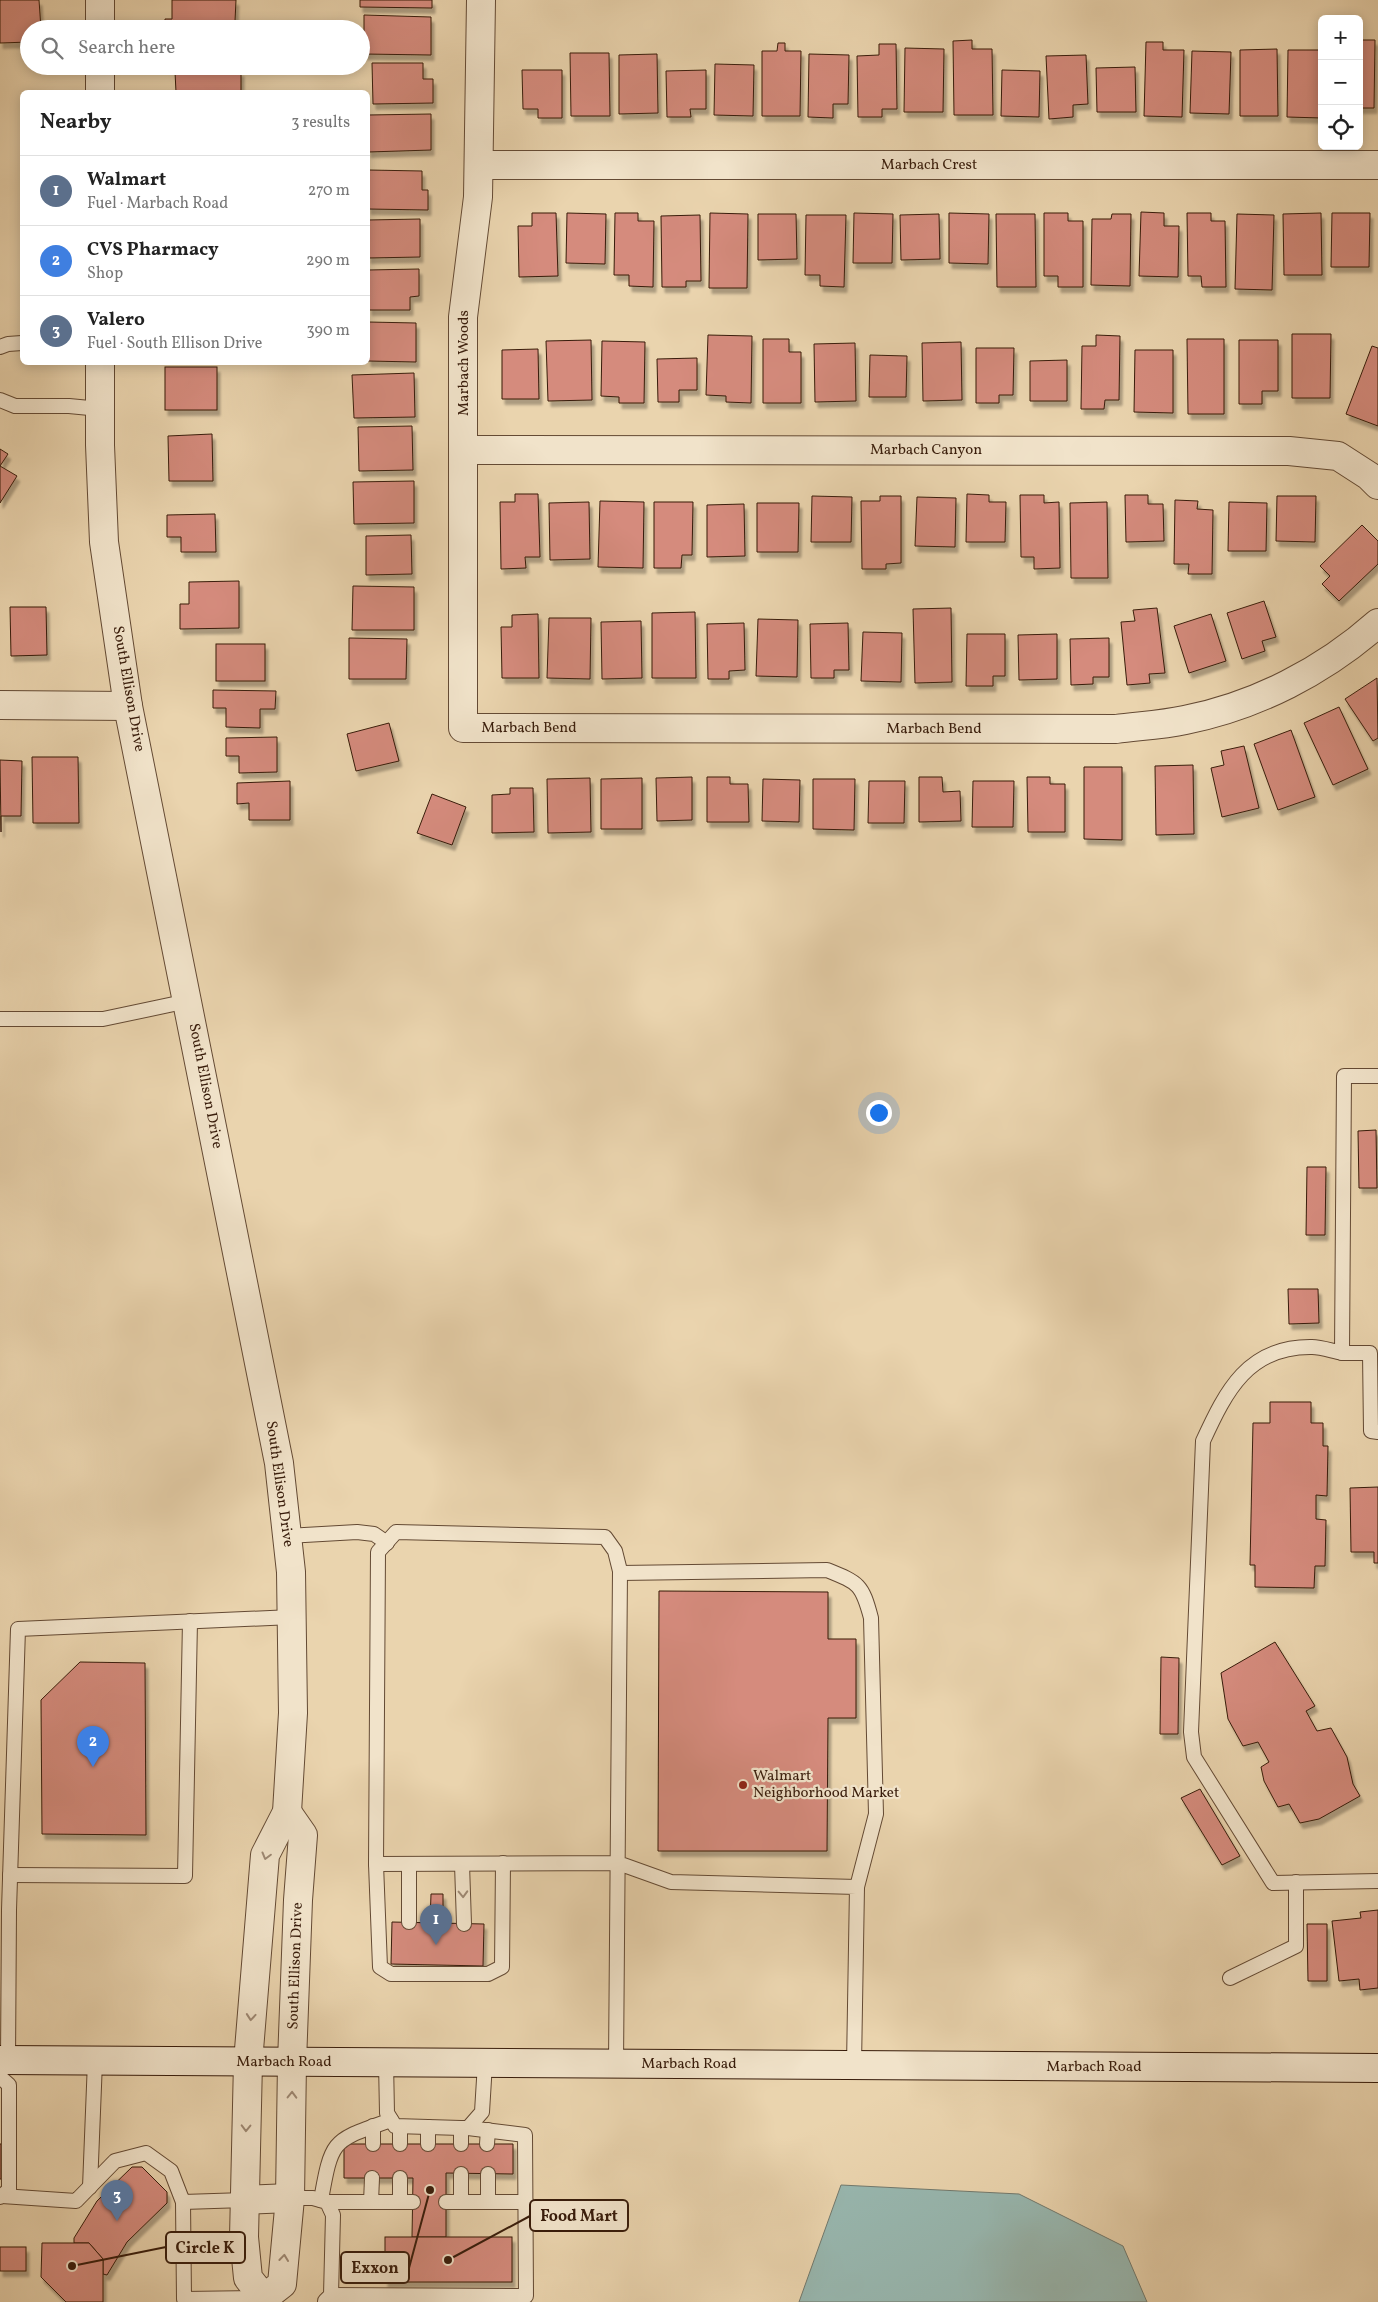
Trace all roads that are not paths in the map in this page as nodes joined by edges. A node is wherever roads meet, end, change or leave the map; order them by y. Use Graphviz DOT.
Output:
graph roads {
  1 [pos="100,0"];
  2 [pos="481,0"];
  3 [pos="100,20"];
  4 [pos="100,75"];
  5 [pos="100,90"];
  6 [pos="480,165"];
  7 [pos="1378,165"];
  8 [pos="20,344"];
  9 [pos="0,347"];
  10 [pos="100,365"];
  11 [pos="0,400"];
  12 [pos="100,409"];
  13 [pos="464,450"];
  14 [pos="1378,485"];
  15 [pos="1378,623"];
  16 [pos="0,705"];
  17 [pos="128,706"];
  18 [pos="463,728"];
  19 [pos="188,1001"];
  20 [pos="0,1019"];
  21 [pos="1378,1076"];
  22 [pos="1342,1353"];
  23 [pos="1374,1353"];
  24 [pos="1378,1432"];
  25 [pos="287,1536"];
  26 [pos="387,1542"];
  27 [pos="620,1573"];
  28 [pos="292,1617"];
  29 [pos="190,1621"];
  30 [pos="287,1812"];
  31 [pos="618,1862"];
  32 [pos="503,1863"];
  33 [pos="376,1864"];
  34 [pos="409,1864"];
  35 [pos="462,1864"];
  36 [pos="10,1875"];
  37 [pos="1378,1881"];
  38 [pos="1296,1882"];
  39 [pos="857,1887"];
  40 [pos="5,1910"];
  41 [pos="409,1922"];
  42 [pos="464,1924"];
  43 [pos="1230,1978"];
  44 [pos="95,2060"];
  45 [pos="248,2062"];
  46 [pos="292,2062"];
  47 [pos="386,2062"];
  48 [pos="485,2063"];
  49 [pos="616,2064"];
  50 [pos="3,2065"];
  51 [pos="854,2065"];
  52 [pos="1378,2068"];
  53 [pos="396,2123"];
  54 [pos="374,2126"];
  55 [pos="428,2127"];
  56 [pos="464,2128"];
  57 [pos="373,2144"];
  58 [pos="400,2144"];
  59 [pos="428,2144"];
  60 [pos="461,2144"];
  61 [pos="461,2174"];
  62 [pos="488,2174"];
  63 [pos="372,2178"];
  64 [pos="400,2178"];
  65 [pos="90,2187"];
  66 [pos="4,2194"];
  67 [pos="290,2198"];
  68 [pos="245,2200"];
  69 [pos="324,2201"];
  70 [pos="183,2202"];
  71 [pos="371,2202"];
  72 [pos="488,2202"];
  73 [pos="526,2202"];
  74 [pos="328,2299"];
  75 [pos="264,2300"];
  1 -- 3 [label="street"];
  2 -- 6 [label="street, Marbach Woods"];
  4 -- 5 [label="street"];
  6 -- 7 [label="street, Marbach Crest"];
  6 -- 13 [label="street, Marbach Woods"];
  8 -- 9 [label="lane"];
  10 -- 12 [label="street, South Ellison Drive"];
  11 -- 12 [label="lane"];
  12 -- 17 [label="street, South Ellison Drive"];
  13 -- 14 [label="street, Marbach Canyon"];
  13 -- 18 [label="street, Marbach Woods"];
  15 -- 18 [label="street, Marbach Bend"];
  16 -- 17 [label="street"];
  17 -- 19 [label="street, South Ellison Drive"];
  19 -- 20 [label="lane"];
  19 -- 25 [label="street, South Ellison Drive"];
  21 -- 22 [label="lane"];
  22 -- 23 [label="lane"];
  22 -- 38 [label="lane"];
  23 -- 24 [label="lane"];
  25 -- 26 [label="lane"];
  25 -- 28 [label="street, South Ellison Drive"];
  26 -- 27 [label="lane"];
  26 -- 33 [label="lane"];
  27 -- 31 [label="lane"];
  27 -- 39 [label="lane"];
  28 -- 29 [label="lane"];
  28 -- 30 [label="street, South Ellison Drive"];
  29 -- 36 [label="lane"];
  29 -- 36 [label="lane"];
  30 -- 45 [label="street, South Ellison Drive, one-way"];
  30 -- 46 [label="street, South Ellison Drive"];
  31 -- 32 [label="lane"];
  31 -- 39 [label="lane"];
  31 -- 49 [label="lane"];
  32 -- 33 [label="lane"];
  32 -- 35 [label="lane"];
  33 -- 34 [label="lane"];
  34 -- 35 [label="lane"];
  34 -- 41 [label="lane"];
  35 -- 42 [label="lane, one-way"];
  36 -- 40 [label="lane"];
  37 -- 38 [label="lane"];
  38 -- 43 [label="lane"];
  39 -- 51 [label="lane"];
  40 -- 50 [label="lane"];
  44 -- 45 [label="street, Marbach Road"];
  44 -- 50 [label="street, Marbach Road"];
  44 -- 65 [label="lane"];
  45 -- 46 [label="street, Marbach Road"];
  45 -- 68 [label="street, South Ellison Drive, one-way"];
  46 -- 47 [label="street, Marbach Road"];
  67 -- 46 [label="street, South Ellison Drive, one-way"];
  47 -- 48 [label="street, Marbach Road"];
  47 -- 53 [label="lane"];
  48 -- 49 [label="street, Marbach Road"];
  48 -- 56 [label="lane"];
  49 -- 51 [label="street, Marbach Road"];
  50 -- 66 [label="lane"];
  51 -- 52 [label="street, Marbach Road"];
  53 -- 54 [label="lane"];
  53 -- 55 [label="lane"];
  53 -- 58 [label="lane"];
  54 -- 57 [label="lane"];
  54 -- 69 [label="lane"];
  55 -- 56 [label="lane"];
  55 -- 59 [label="lane"];
  56 -- 60 [label="lane"];
  56 -- 73 [label="lane"];
  61 -- 72 [label="lane"];
  62 -- 72 [label="lane"];
  63 -- 71 [label="lane"];
  64 -- 71 [label="lane"];
  65 -- 66 [label="lane"];
  65 -- 70 [label="lane"];
  67 -- 68 [label="street"];
  67 -- 69 [label="lane"];
  75 -- 67 [label="street, South Ellison Drive, one-way"];
  68 -- 70 [label="lane"];
  68 -- 75 [label="street, South Ellison Drive"];
  69 -- 71 [label="lane"];
  69 -- 74 [label="lane"];
  70 -- 75 [label="lane"];
  72 -- 73 [label="lane"];
  73 -- 74 [label="lane"];
}
